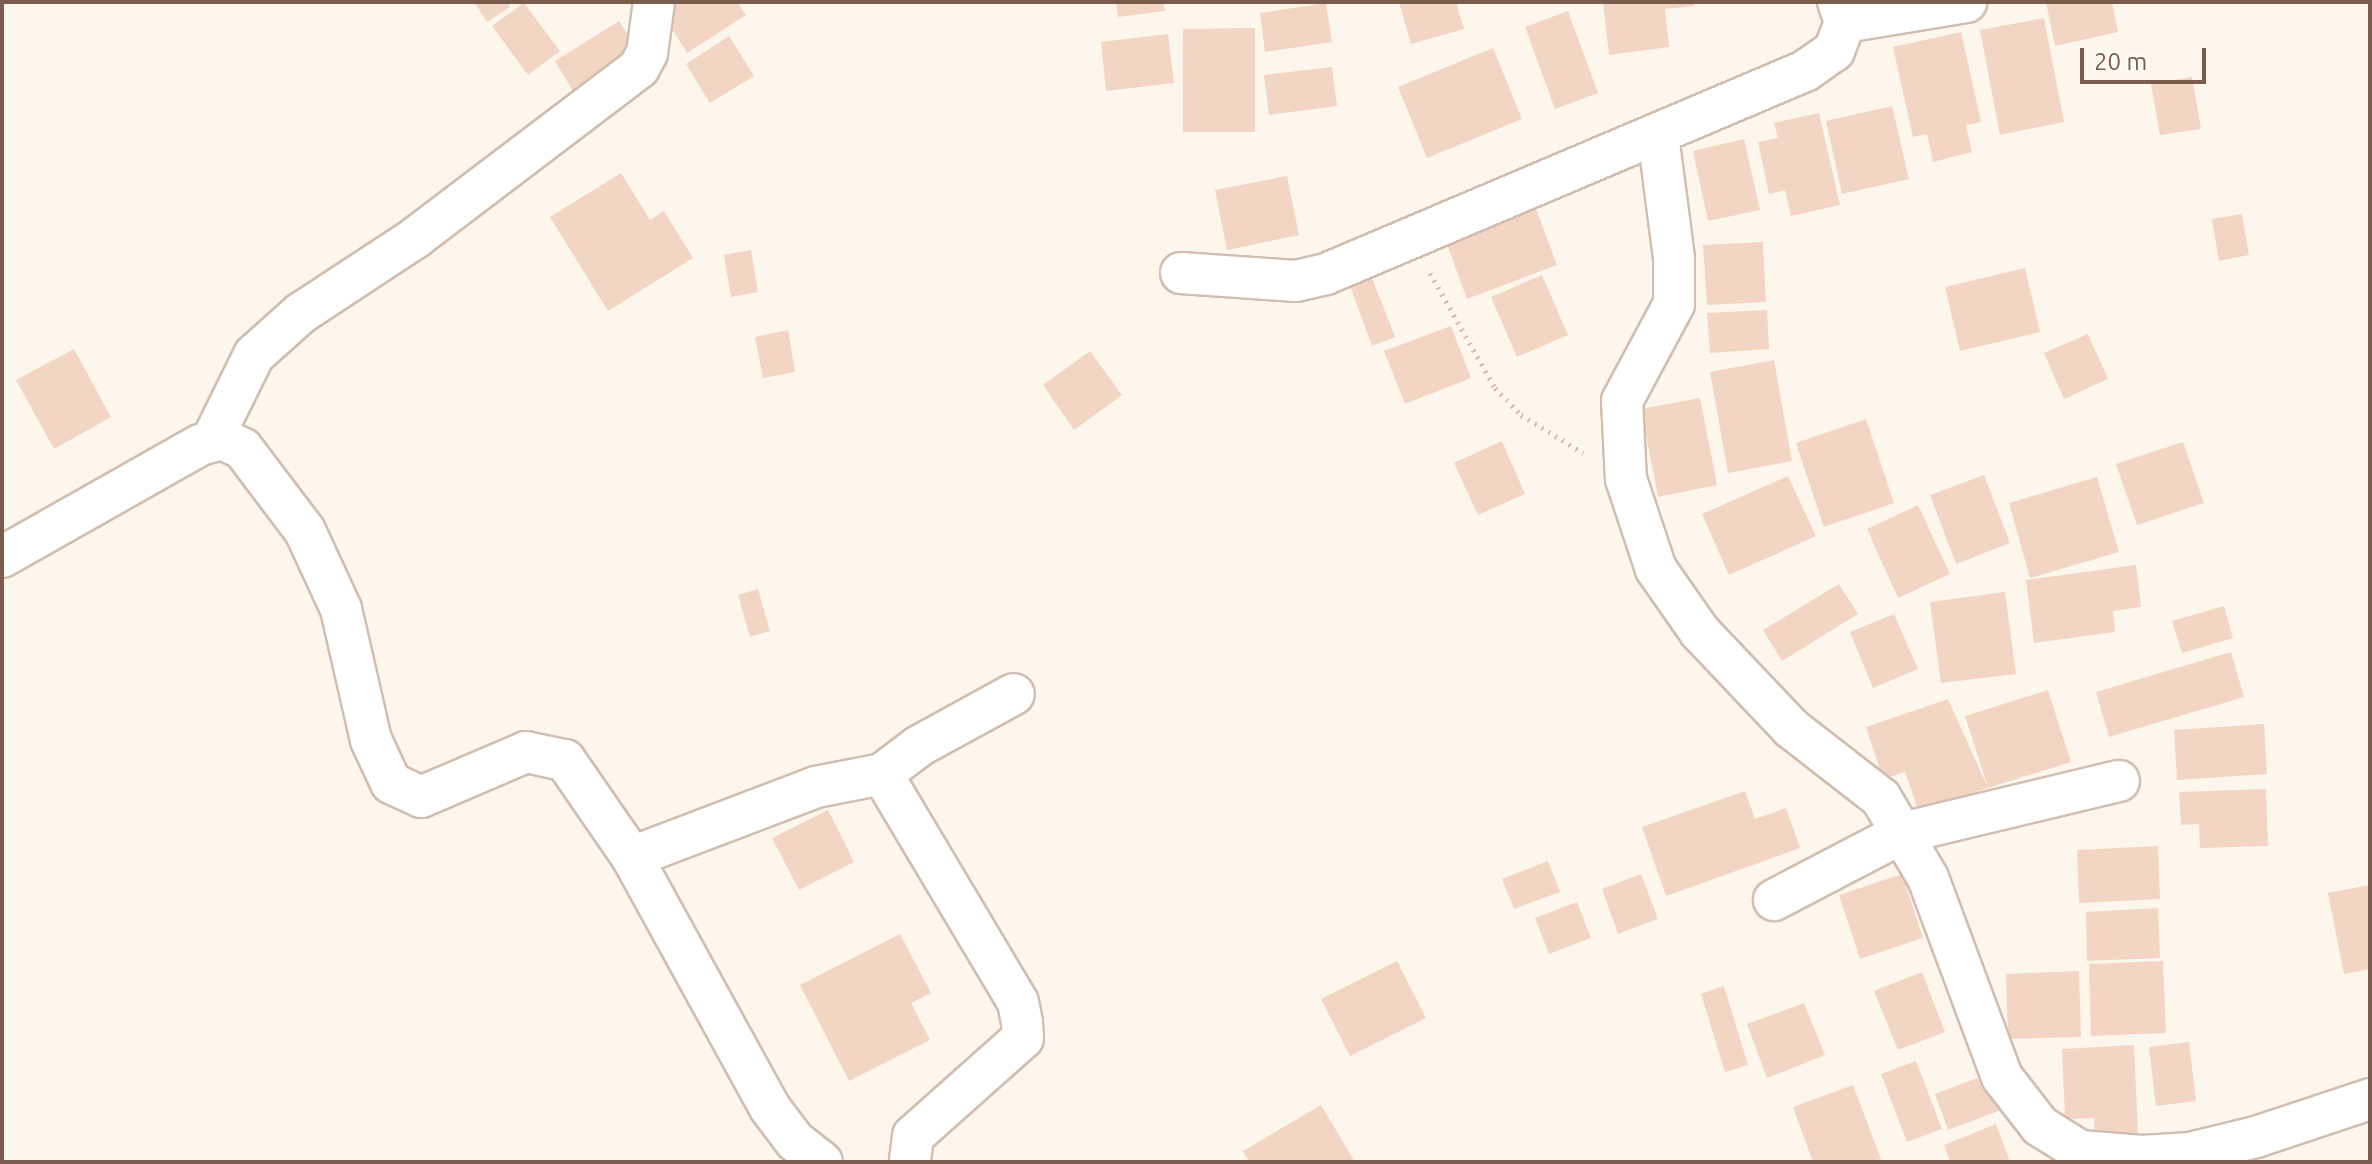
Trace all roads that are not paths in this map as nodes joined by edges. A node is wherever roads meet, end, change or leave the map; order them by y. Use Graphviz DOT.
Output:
graph roads {
  1 [pos="654,2"];
  2 [pos="1966,2"];
  3 [pos="1842,12"];
  4 [pos="1658,135"];
  5 [pos="1181,273"];
  6 [pos="212,440"];
  7 [pos="2,557"];
  8 [pos="1014,694"];
  9 [pos="882,774"];
  10 [pos="2119,781"];
  11 [pos="1902,833"];
  12 [pos="632,857"];
  13 [pos="1774,900"];
  14 [pos="2370,1099"];
  15 [pos="822,1162"];
  16 [pos="910,1162"];
  1 -- 6 [label="street"];
  2 -- 3 [label="street"];
  3 -- 4 [label="street"];
  4 -- 5 [label="street"];
  4 -- 11 [label="street"];
  6 -- 7 [label="street"];
  6 -- 12 [label="street"];
  8 -- 9 [label="street"];
  9 -- 12 [label="street"];
  9 -- 16 [label="street"];
  10 -- 11 [label="street"];
  11 -- 13 [label="street"];
  11 -- 14 [label="street"];
  12 -- 15 [label="street"];
}
